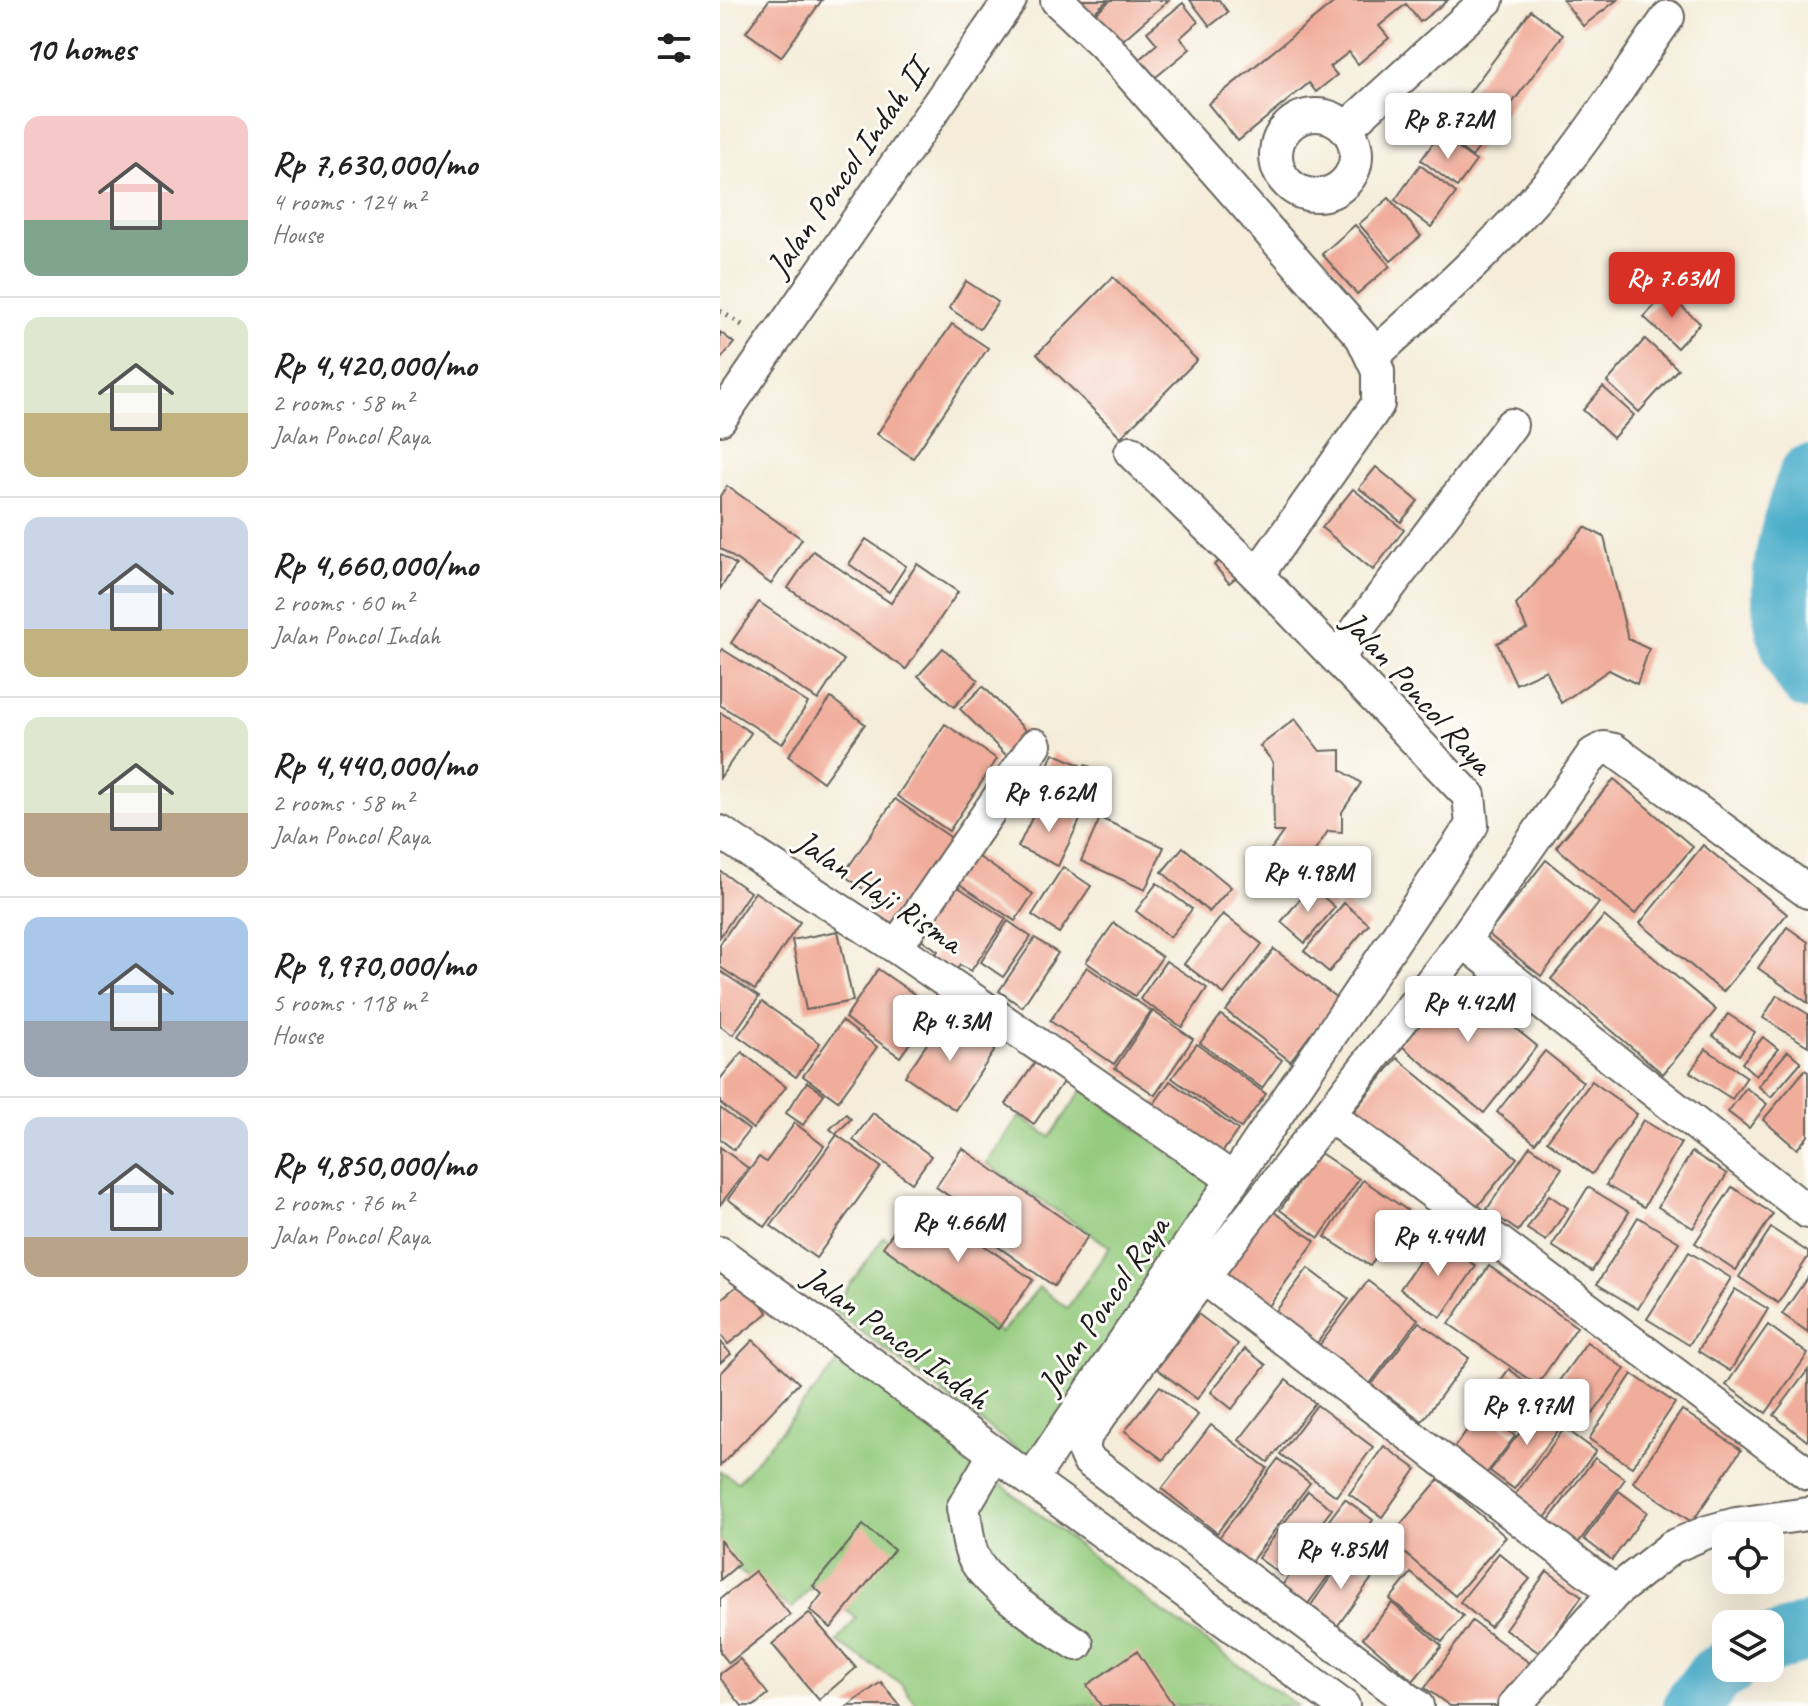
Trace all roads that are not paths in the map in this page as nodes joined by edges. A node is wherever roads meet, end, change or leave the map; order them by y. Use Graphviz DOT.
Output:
graph roads {
  1 [pos="1010,0"];
  2 [pos="1057,0"];
  3 [pos="1487,0"];
  4 [pos="1668,17"];
  5 [pos="1346,128"];
  6 [pos="1372,357"];
  7 [pos="720,419"];
  8 [pos="1511,425"];
  9 [pos="1131,452"];
  10 [pos="1257,575"];
  11 [pos="1338,658"];
  12 [pos="1035,745"];
  13 [pos="720,832"];
  14 [pos="1808,892"];
  15 [pos="1463,941"];
  16 [pos="896,947"];
  17 [pos="1329,1115"];
  18 [pos="1233,1179"];
  19 [pos="1803,1198"];
  20 [pos="720,1253"];
  21 [pos="1203,1277"];
  22 [pos="994,1455"];
  23 [pos="1808,1474"];
  24 [pos="1031,1480"];
  25 [pos="1808,1514"];
  26 [pos="1615,1592"];
  27 [pos="1077,1644"];
  28 [pos="1343,1706"];
  29 [pos="1417,1706"];
  30 [pos="1514,1706"];
  1 -- 7 [label="street, Jalan Poncol Indah II"];
  2 -- 6 [label="street"];
  3 -- 5 [label="street"];
  4 -- 6 [label="street"];
  6 -- 10 [label="street"];
  8 -- 11 [label="street"];
  9 -- 10 [label="street, Jalan Poncol Raya"];
  10 -- 11 [label="street, Jalan Poncol Raya"];
  11 -- 18 [label="street, Jalan Poncol Raya"];
  12 -- 16 [label="street"];
  13 -- 16 [label="street, Jalan Haji Risma"];
  14 -- 15 [label="street"];
  15 -- 17 [label="street"];
  15 -- 19 [label="street"];
  16 -- 18 [label="street, Jalan Haji Risma"];
  17 -- 21 [label="street"];
  17 -- 23 [label="street"];
  18 -- 24 [label="street, Jalan Poncol Raya"];
  20 -- 22 [label="street, Jalan Poncol Indah"];
  21 -- 26 [label="street"];
  21 -- 29 [label="street"];
  22 -- 24 [label="street, Jalan Poncol Indah"];
  22 -- 27 [label="street"];
  24 -- 28 [label="street"];
  25 -- 26 [label="street"];
  26 -- 30 [label="street"];
}
